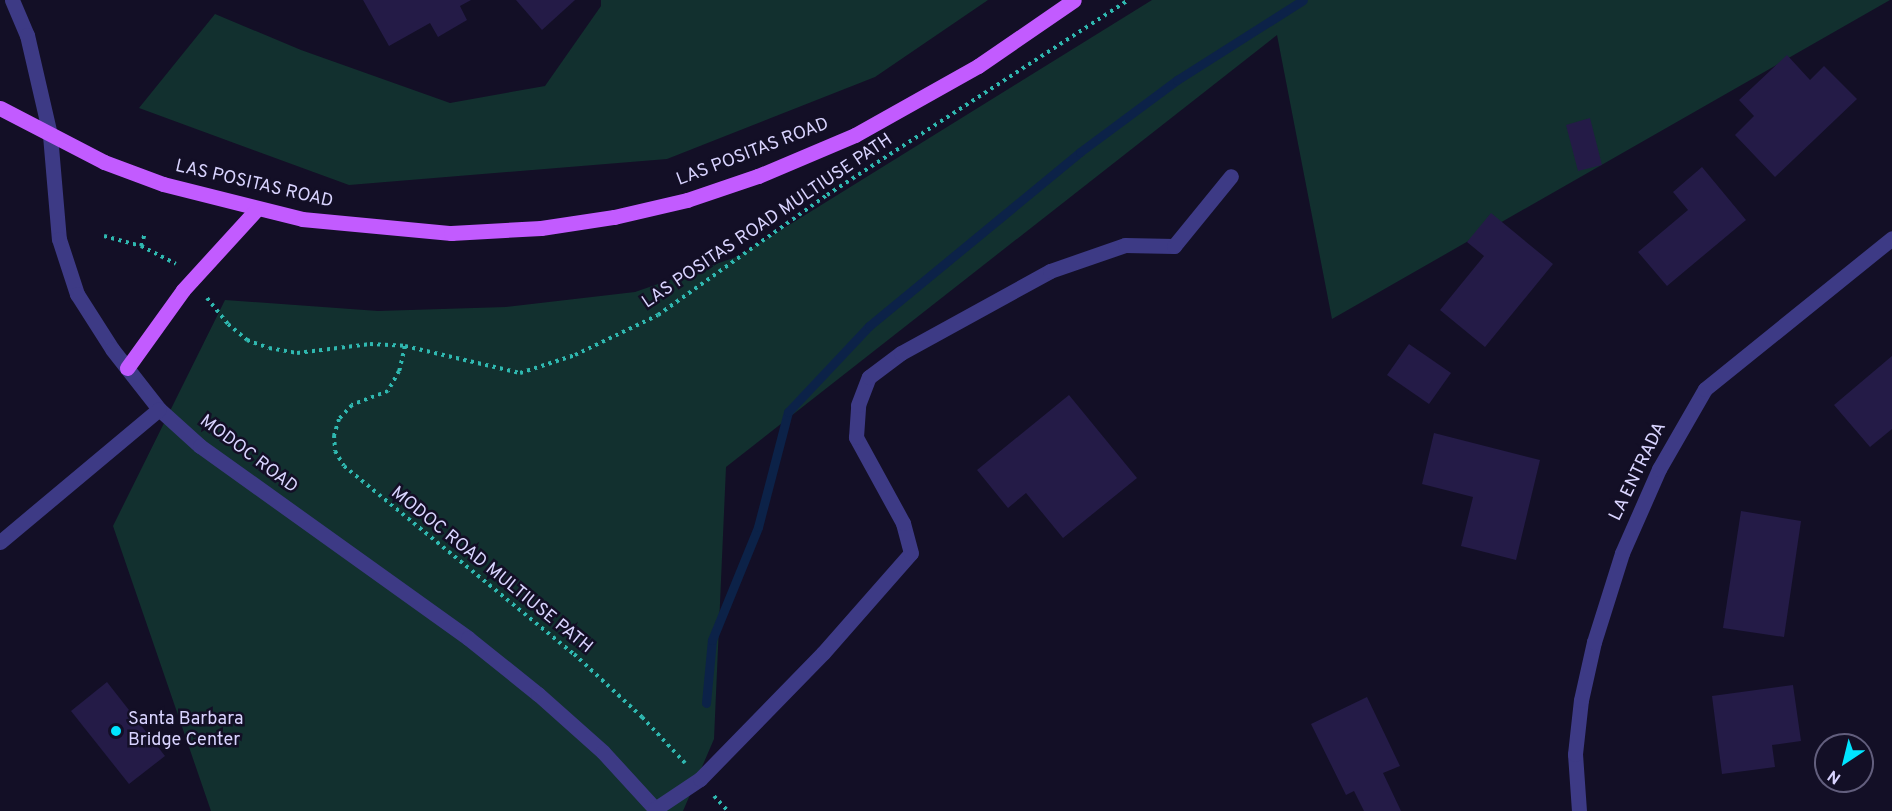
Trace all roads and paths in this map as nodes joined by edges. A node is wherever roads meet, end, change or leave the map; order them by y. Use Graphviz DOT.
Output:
graph roads {
  1 [pos="12,0"];
  2 [pos="1074,0"];
  3 [pos="1129,0"];
  4 [pos="0,108"];
  5 [pos="50,135"];
  6 [pos="1231,176"];
  7 [pos="257,209"];
  8 [pos="145,233"];
  9 [pos="104,236"];
  10 [pos="1892,238"];
  11 [pos="141,246"];
  12 [pos="182,267"];
  13 [pos="202,291"];
  14 [pos="405,346"];
  15 [pos="127,368"];
  16 [pos="159,409"];
  17 [pos="0,542"];
  18 [pos="699,779"];
  19 [pos="656,810"];
  20 [pos="728,811"];
  21 [pos="1579,811"];
  1 -- 5 [label="street, MODOC ROAD"];
  2 -- 7 [label="main road, LAS POSITAS ROAD"];
  3 -- 14 [label="path, LAS POSITAS ROAD MULTIUSE PATH"];
  4 -- 5 [label="main road, LAS POSITAS ROAD"];
  5 -- 7 [label="main road, LAS POSITAS ROAD"];
  5 -- 15 [label="street, MODOC ROAD"];
  6 -- 18 [label="street"];
  7 -- 15 [label="main road"];
  8 -- 11 [label="path"];
  9 -- 11 [label="path"];
  10 -- 21 [label="street, LA ENTRADA"];
  11 -- 12 [label="path"];
  13 -- 14 [label="path, LAS POSITAS ROAD MULTIUSE PATH"];
  14 -- 18 [label="path, MODOC ROAD MULTIUSE PATH"];
  15 -- 16 [label="street, MODOC ROAD"];
  16 -- 17 [label="street"];
  16 -- 19 [label="street, MODOC ROAD"];
  18 -- 19 [label="street"];
  18 -- 20 [label="path, MODOC ROAD MULTIUSE PATH"];
}
